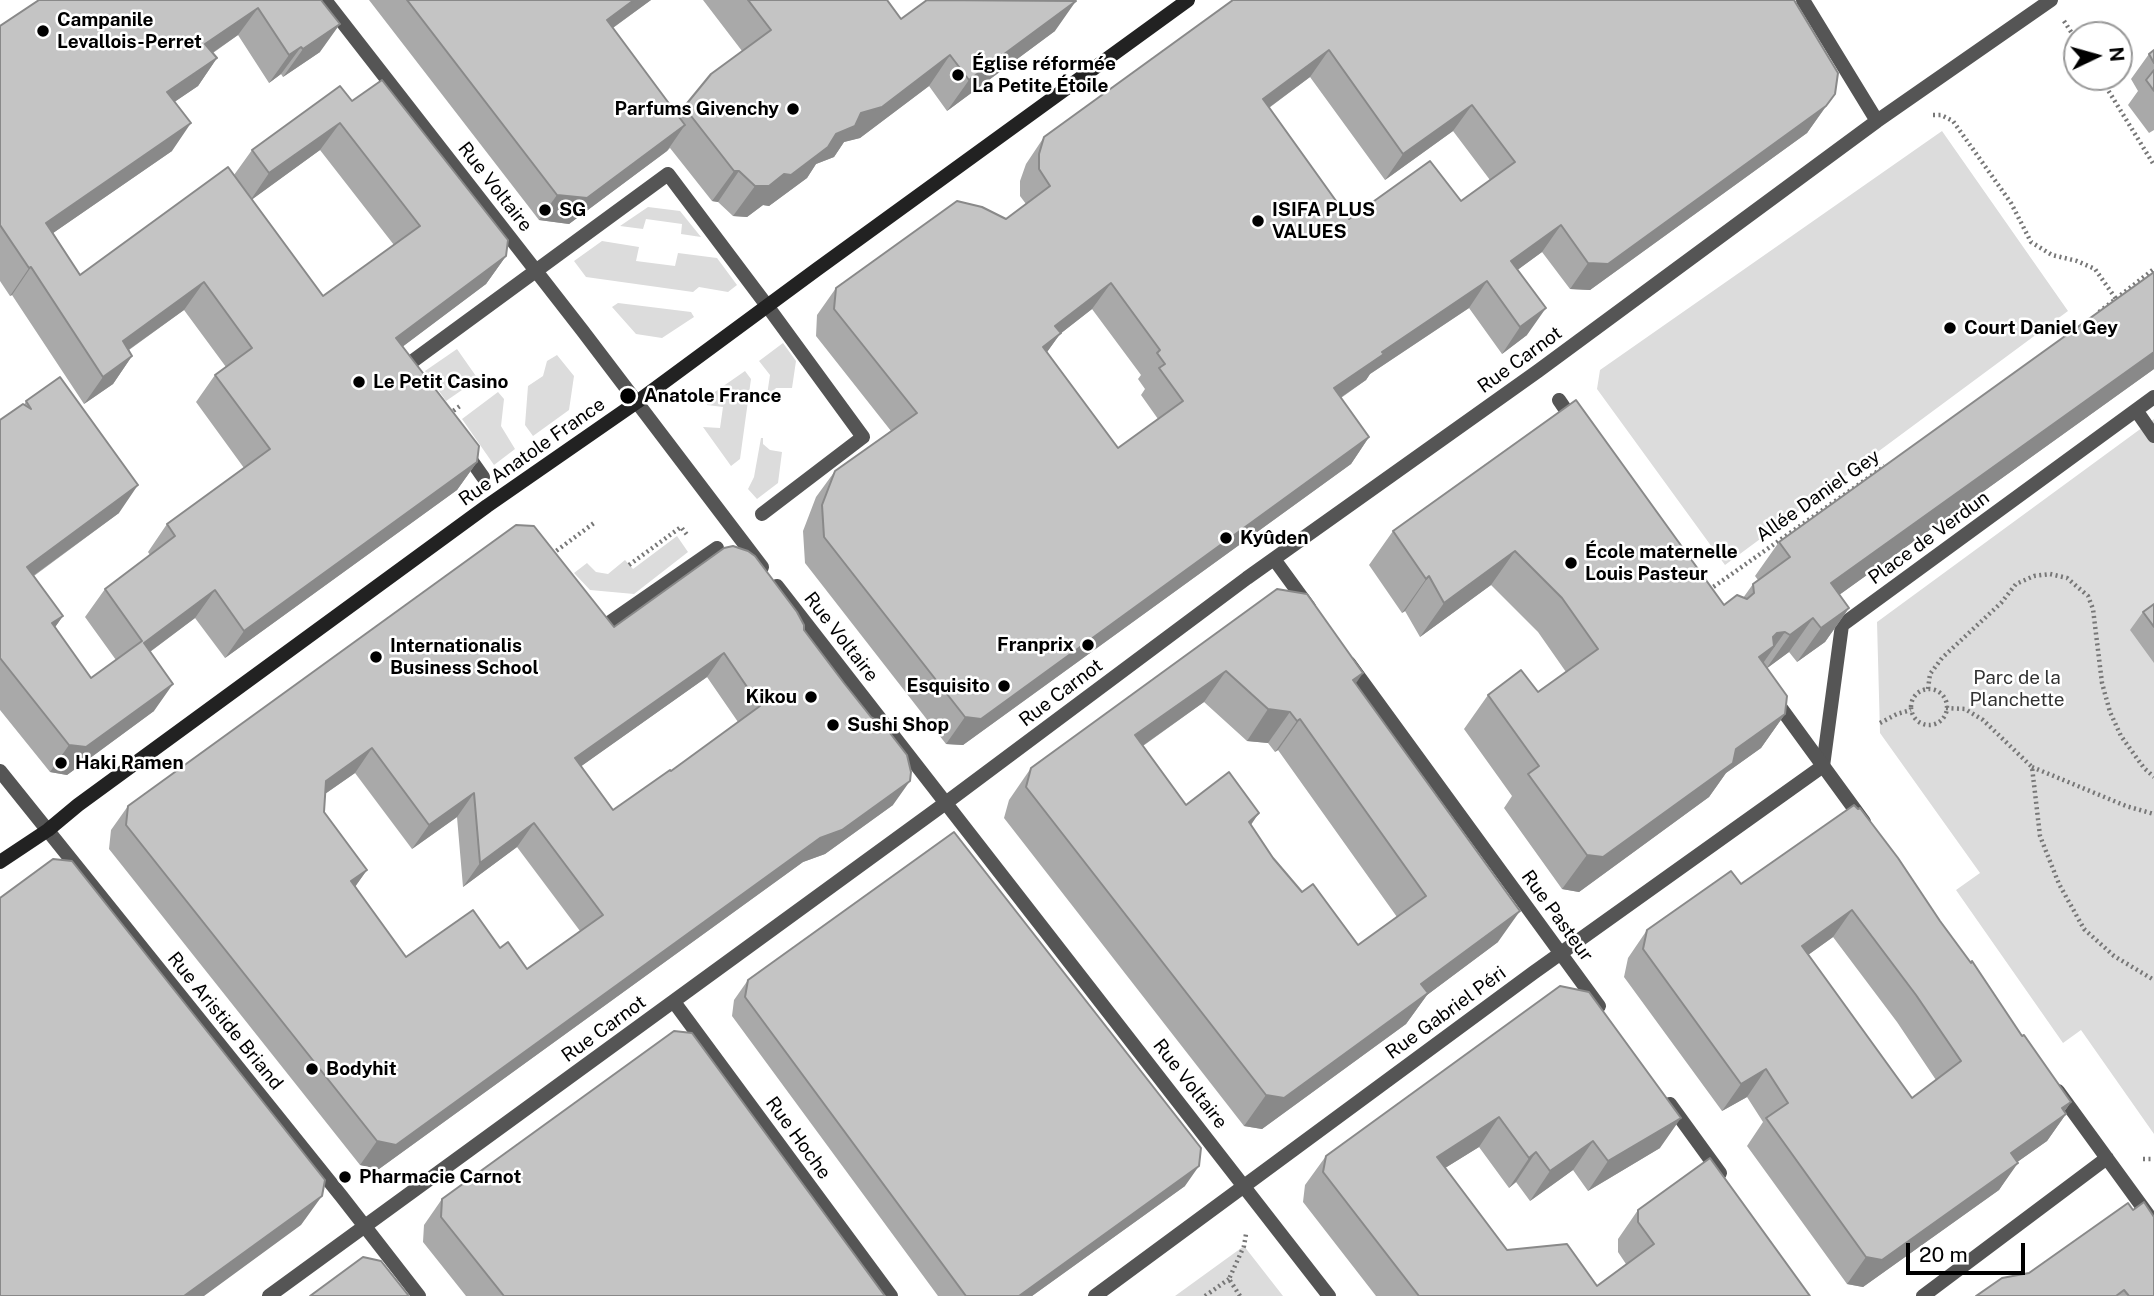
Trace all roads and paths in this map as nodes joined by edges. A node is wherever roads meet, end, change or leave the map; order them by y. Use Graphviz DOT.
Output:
graph roads {
  1 [pos="325,0"];
  2 [pos="1188,0"];
  3 [pos="1803,0"];
  4 [pos="2051,0"];
  5 [pos="2109,91"];
  6 [pos="1905,102"];
  7 [pos="1877,121"];
  8 [pos="2154,165"];
  9 [pos="2154,269"];
  10 [pos="537,272"];
  11 [pos="2116,299"];
  12 [pos="768,307"];
  13 [pos="2094,316"];
  14 [pos="421,387"];
  15 [pos="2154,397"];
  16 [pos="1559,400"];
  17 [pos="637,402"];
  18 [pos="460,405"];
  19 [pos="2136,410"];
  20 [pos="443,419"];
  21 [pos="1582,433"];
  22 [pos="2154,436"];
  23 [pos="1890,462"];
  24 [pos="483,477"];
  25 [pos="762,514"];
  26 [pos="594,523"];
  27 [pos="655,545"];
  28 [pos="716,548"];
  29 [pos="546,559"];
  30 [pos="1274,559"];
  31 [pos="629,565"];
  32 [pos="1700,596"];
  33 [pos="587,608"];
  34 [pos="1315,616"];
  35 [pos="1339,649"];
  36 [pos="1766,687"];
  37 [pos="1927,689"];
  38 [pos="1947,708"];
  39 [pos="1911,710"];
  40 [pos="1880,723"];
  41 [pos="1823,766"];
  42 [pos="2032,767"];
  43 [pos="0,771"];
  44 [pos="2154,777"];
  45 [pos="947,802"];
  46 [pos="2154,814"];
  47 [pos="48,830"];
  48 [pos="1872,833"];
  49 [pos="0,862"];
  50 [pos="1561,953"];
  51 [pos="2154,980"];
  52 [pos="674,1002"];
  53 [pos="1610,1021"];
  54 [pos="2050,1080"];
  55 [pos="1665,1098"];
  56 [pos="2107,1158"];
  57 [pos="1729,1186"];
  58 [pos="1244,1187"];
  59 [pos="2154,1223"];
  60 [pos="366,1227"];
  61 [pos="1246,1234"];
  62 [pos="1228,1279"];
  63 [pos="269,1296"];
  64 [pos="419,1296"];
  65 [pos="891,1296"];
  66 [pos="1095,1296"];
  67 [pos="1205,1296"];
  68 [pos="1240,1296"];
  69 [pos="1329,1296"];
  70 [pos="1923,1296"];
  1 -- 10 [label="street, Rue Voltaire"];
  2 -- 12 [label="main road, Rue Anatole France"];
  3 -- 7 [label="street"];
  4 -- 6 [label="street, Rue Carnot"];
  5 -- 8 [label="path"];
  6 -- 7 [label="street, Rue Carnot"];
  6 -- 11 [label="path"];
  7 -- 30 [label="street, Rue Carnot"];
  9 -- 11 [label="path"];
  10 -- 12 [label="street"];
  10 -- 14 [label="street"];
  10 -- 17 [label="street, Rue Voltaire"];
  11 -- 13 [label="path"];
  12 -- 17 [label="main road, Rue Anatole France"];
  12 -- 25 [label="street"];
  15 -- 19 [label="street, Place de Verdun"];
  16 -- 21 [label="street"];
  17 -- 45 [label="street, Rue Voltaire"];
  17 -- 47 [label="main road, Rue Anatole France"];
  18 -- 20 [label="path"];
  19 -- 22 [label="street"];
  19 -- 41 [label="street, Place de Verdun"];
  20 -- 24 [label="street"];
  23 -- 32 [label="path, Allée Daniel Gey"];
  26 -- 29 [label="path"];
  27 -- 31 [label="path"];
  28 -- 33 [label="street"];
  30 -- 34 [label="street"];
  30 -- 45 [label="street, Rue Carnot"];
  35 -- 50 [label="street, Rue Pasteur"];
  36 -- 41 [label="street"];
  37 -- 38 [label="path"];
  37 -- 39 [label="path"];
  37 -- 44 [label="path"];
  38 -- 39 [label="path"];
  38 -- 42 [label="path"];
  39 -- 40 [label="path"];
  41 -- 48 [label="street"];
  41 -- 50 [label="street, Rue Gabriel Péri"];
  42 -- 46 [label="path"];
  42 -- 51 [label="path"];
  43 -- 47 [label="street, Rue Aristide Briand"];
  45 -- 52 [label="street, Rue Carnot"];
  45 -- 58 [label="street, Rue Voltaire"];
  47 -- 49 [label="main road, Rue Anatole France"];
  47 -- 60 [label="street, Rue Aristide Briand"];
  50 -- 53 [label="street, Rue Pasteur"];
  50 -- 58 [label="street, Rue Gabriel Péri"];
  52 -- 60 [label="street, Rue Carnot"];
  52 -- 65 [label="street, Rue Hoche"];
  54 -- 56 [label="street"];
  55 -- 57 [label="street"];
  56 -- 59 [label="street"];
  56 -- 70 [label="street"];
  58 -- 66 [label="street, Rue Gabriel Péri"];
  58 -- 69 [label="street, Rue Voltaire"];
  60 -- 63 [label="street, Rue Carnot"];
  60 -- 64 [label="street, Rue Aristide Briand"];
  61 -- 62 [label="path"];
  62 -- 67 [label="path"];
  62 -- 68 [label="path"];
}
